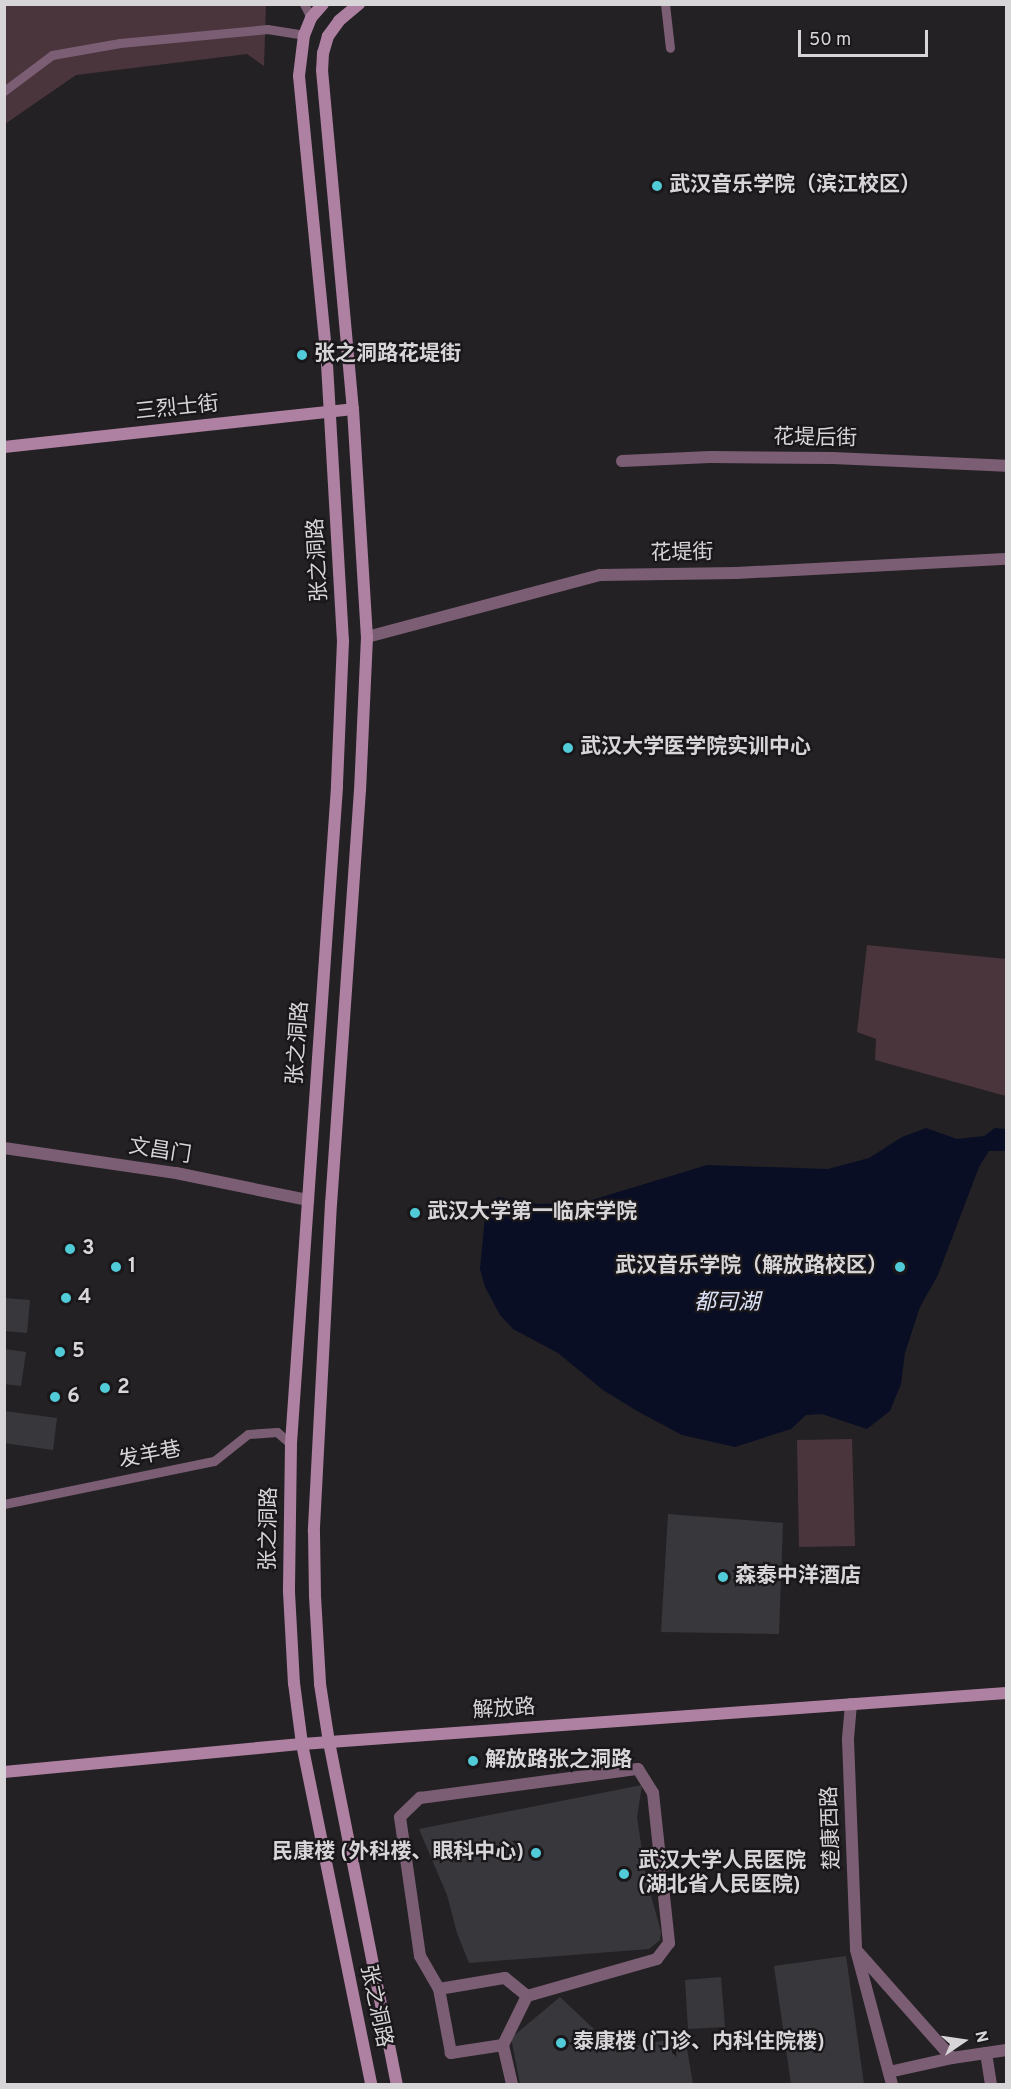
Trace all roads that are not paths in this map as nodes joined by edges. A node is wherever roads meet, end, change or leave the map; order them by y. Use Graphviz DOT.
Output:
graph roads {
  1 [pos="304,4"];
  2 [pos="323,4"];
  3 [pos="665,4"];
  4 [pos="356,7"];
  5 [pos="311,18"];
  6 [pos="304,35"];
  7 [pos="670,48"];
  8 [pos="4,91"];
  9 [pos="353,409"];
  10 [pos="330,411"];
  11 [pos="4,447"];
  12 [pos="622,461"];
  13 [pos="1006,466"];
  14 [pos="1006,559"];
  15 [pos="367,637"];
  16 [pos="4,1148"];
  17 [pos="308,1200"];
  18 [pos="291,1444"];
  19 [pos="4,1504"];
  20 [pos="1006,1693"];
  21 [pos="851,1704"];
  22 [pos="329,1742"];
  23 [pos="302,1744"];
  24 [pos="4,1772"];
  25 [pos="856,1950"];
  26 [pos="439,1989"];
  27 [pos="527,1996"];
  28 [pos="503,2045"];
  29 [pos="1006,2050"];
  30 [pos="986,2053"];
  31 [pos="952,2058"];
  32 [pos="890,2078"];
  33 [pos="371,2085"];
  34 [pos="397,2085"];
  35 [pos="512,2085"];
  36 [pos="991,2085"];
  1 -- 5 [label="lane"];
  2 -- 5 [label="main road, 张之洞路"];
  3 -- 7 [label="lane"];
  4 -- 9 [label="main road, 张之洞路"];
  5 -- 6 [label="main road, 张之洞路"];
  6 -- 8 [label="lane"];
  6 -- 10 [label="main road, 张之洞路"];
  9 -- 10 [label="main road, 三烈士街"];
  9 -- 15 [label="main road, 张之洞路"];
  10 -- 11 [label="main road, 三烈士街"];
  10 -- 17 [label="main road, 张之洞路"];
  12 -- 13 [label="street, 花堤后街"];
  14 -- 15 [label="street, 花堤街"];
  15 -- 22 [label="main road, 张之洞路"];
  16 -- 17 [label="street, 文昌门"];
  17 -- 18 [label="main road, 张之洞路"];
  18 -- 19 [label="lane, 发羊巷"];
  18 -- 23 [label="main road, 张之洞路"];
  20 -- 21 [label="main road, 解放路"];
  21 -- 22 [label="main road, 解放路"];
  21 -- 25 [label="street, 楚康西路"];
  22 -- 23 [label="main road, 解放路"];
  22 -- 34 [label="main road, 张之洞路"];
  23 -- 24 [label="main road, 解放路"];
  23 -- 33 [label="main road, 张之洞路"];
  25 -- 31 [label="street"];
  25 -- 32 [label="street, 楚康西路"];
  26 -- 27 [label="street"];
  26 -- 27 [label="street"];
  26 -- 28 [label="street"];
  27 -- 28 [label="street"];
  28 -- 35 [label="street"];
  29 -- 30 [label="street"];
  30 -- 31 [label="street"];
  30 -- 36 [label="street"];
  31 -- 32 [label="street"];
}
